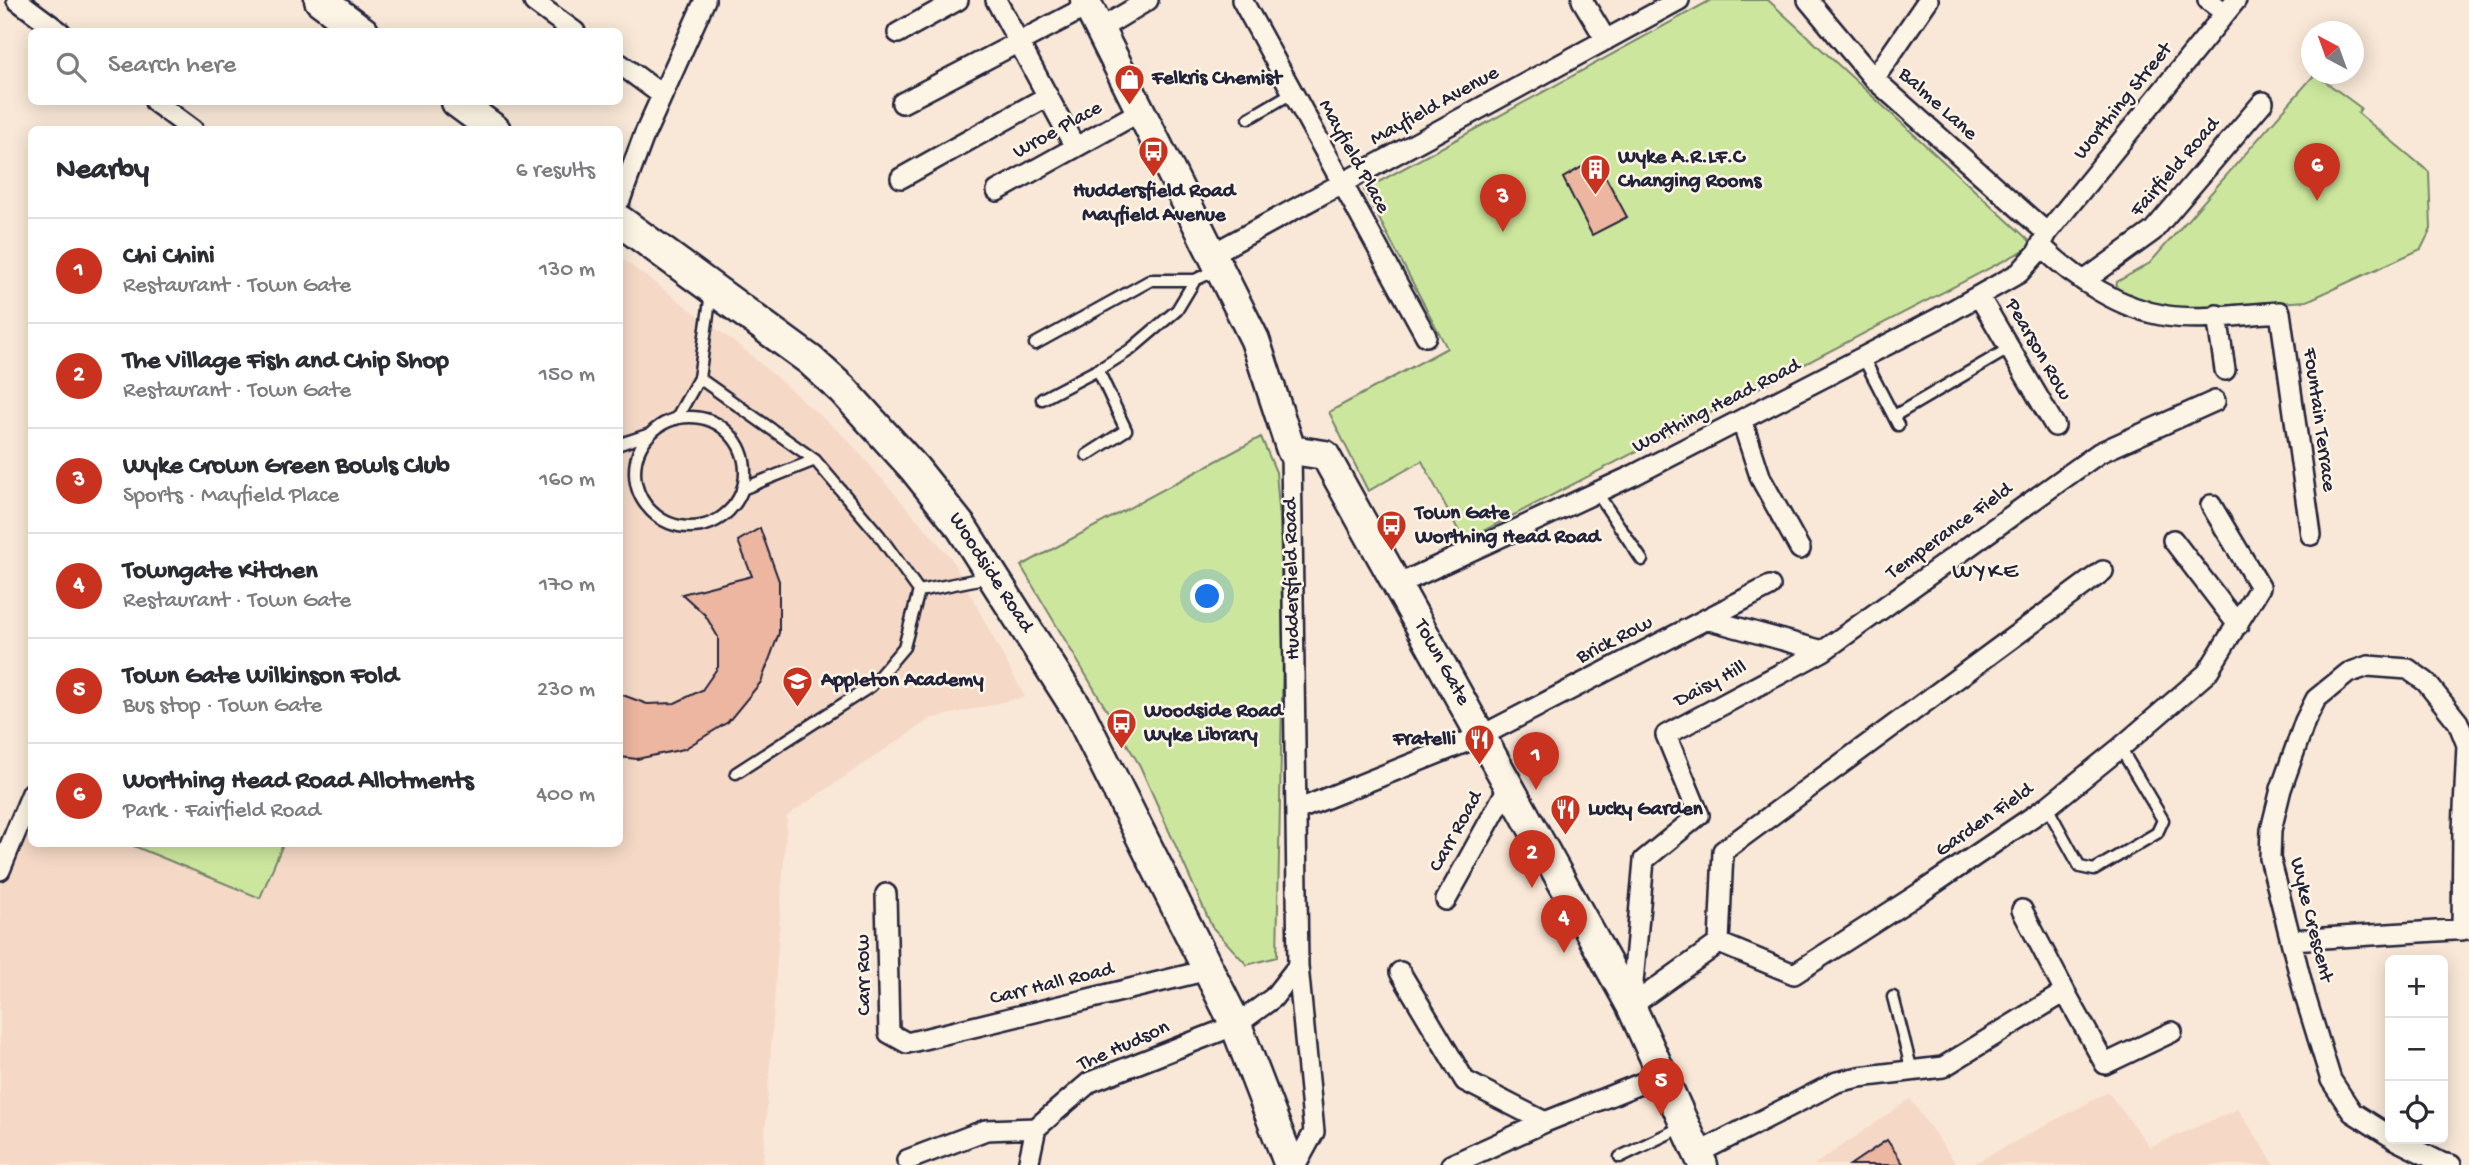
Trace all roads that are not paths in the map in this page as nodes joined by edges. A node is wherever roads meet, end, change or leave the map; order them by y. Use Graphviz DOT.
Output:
graph roads {
  1 [pos="18,0"];
  2 [pos="320,0"];
  3 [pos="535,0"];
  4 [pos="705,0"];
  5 [pos="958,0"];
  6 [pos="996,0"];
  7 [pos="1148,0"];
  8 [pos="1242,0"];
  9 [pos="1582,0"];
  10 [pos="1808,0"];
  11 [pos="1928,0"];
  12 [pos="2208,0"];
  13 [pos="1676,1"];
  14 [pos="2231,7"];
  15 [pos="1091,12"];
  16 [pos="55,28"];
  17 [pos="358,28"];
  18 [pos="570,28"];
  19 [pos="898,33"];
  20 [pos="1606,40"];
  21 [pos="1018,42"];
  22 [pos="623,66"];
  23 [pos="1874,79"];
  24 [pos="1292,93"];
  25 [pos="662,94"];
  26 [pos="1048,96"];
  27 [pos="2263,102"];
  28 [pos="902,103"];
  29 [pos="159,105"];
  30 [pos="461,105"];
  31 [pos="1141,111"];
  32 [pos="1249,118"];
  33 [pos="188,126"];
  34 [pos="490,126"];
  35 [pos="1075,147"];
  36 [pos="901,178"];
  37 [pos="1341,184"];
  38 [pos="997,191"];
  39 [pos="623,192"];
  40 [pos="623,223"];
  41 [pos="2044,239"];
  42 [pos="1209,268"];
  43 [pos="2084,281"];
  44 [pos="712,288"];
  45 [pos="1979,296"];
  46 [pos="2217,316"];
  47 [pos="1426,335"];
  48 [pos="1035,344"];
  49 [pos="2010,348"];
  50 [pos="1863,357"];
  51 [pos="1098,370"];
  52 [pos="2225,370"];
  53 [pos="699,378"];
  54 [pos="1042,399"];
  55 [pos="2216,401"];
  56 [pos="676,419"];
  57 [pos="1742,421"];
  58 [pos="2055,426"];
  59 [pos="650,433"];
  60 [pos="623,443"];
  61 [pos="1291,450"];
  62 [pos="1087,455"];
  63 [pos="815,460"];
  64 [pos="741,489"];
  65 [pos="1597,493"];
  66 [pos="2211,505"];
  67 [pos="2311,535"];
  68 [pos="2173,540"];
  69 [pos="1800,549"];
  70 [pos="1642,560"];
  71 [pos="2103,572"];
  72 [pos="994,576"];
  73 [pos="1397,585"];
  74 [pos="1770,586"];
  75 [pos="919,591"];
  76 [pos="1706,620"];
  77 [pos="2238,625"];
  78 [pos="1823,651"];
  79 [pos="1481,736"];
  80 [pos="2468,745"];
  81 [pos="2125,756"];
  82 [pos="736,773"];
  83 [pos="1509,786"];
  84 [pos="28,803"];
  85 [pos="2047,807"];
  86 [pos="1297,810"];
  87 [pos="0,870"];
  88 [pos="886,894"];
  89 [pos="1446,900"];
  90 [pos="2022,910"];
  91 [pos="2465,929"];
  92 [pos="2291,940"];
  93 [pos="1719,943"];
  94 [pos="1298,966"];
  95 [pos="1208,970"];
  96 [pos="1400,972"];
  97 [pos="2065,992"];
  98 [pos="1893,997"];
  99 [pos="1631,1006"];
  100 [pos="1236,1025"];
  101 [pos="2172,1032"];
  102 [pos="907,1043"];
  103 [pos="1912,1072"];
  104 [pos="1662,1075"];
  105 [pos="1545,1122"];
  106 [pos="1685,1125"];
  107 [pos="1036,1128"];
  108 [pos="2385,1133"];
  109 [pos="2404,1144"];
  110 [pos="1620,1157"];
  111 [pos="1487,1158"];
  112 [pos="1700,1159"];
  113 [pos="907,1160"];
  114 [pos="1028,1165"];
  115 [pos="1290,1165"];
  116 [pos="1296,1165"];
  117 [pos="1451,1165"];
  118 [pos="2451,1165"];
  1 -- 16 [label="street"];
  2 -- 17 [label="main road"];
  3 -- 18 [label="street"];
  4 -- 25 [label="street"];
  5 -- 19 [label="street"];
  6 -- 21 [label="street"];
  7 -- 15 [label="street"];
  8 -- 24 [label="street, Mayfield Place"];
  9 -- 20 [label="street"];
  10 -- 23 [label="street, Balme Lane"];
  11 -- 23 [label="street"];
  12 -- 14 [label="street"];
  13 -- 20 [label="street, Mayfield Avenue"];
  14 -- 41 [label="street, Worthing Street"];
  15 -- 21 [label="street"];
  15 -- 31 [label="main road, Huddersfield Road"];
  20 -- 37 [label="street, Mayfield Avenue"];
  21 -- 26 [label="street"];
  21 -- 28 [label="street"];
  22 -- 25 [label="street"];
  23 -- 41 [label="street, Balme Lane"];
  24 -- 32 [label="lane"];
  24 -- 37 [label="street, Mayfield Place"];
  25 -- 39 [label="street"];
  26 -- 35 [label="street"];
  26 -- 36 [label="street"];
  27 -- 43 [label="street, Fairfield Road"];
  29 -- 33 [label="street"];
  30 -- 34 [label="main road"];
  31 -- 35 [label="street, Wroe Place"];
  31 -- 42 [label="main road, Huddersfield Road"];
  35 -- 38 [label="street, Wroe Place"];
  37 -- 42 [label="street, Mayfield Avenue"];
  37 -- 47 [label="street, Mayfield Place"];
  40 -- 44 [label="main road, Woodside Road"];
  41 -- 43 [label="street"];
  41 -- 45 [label="street, Worthing Head Road"];
  42 -- 48 [label="lane"];
  42 -- 51 [label="lane"];
  42 -- 61 [label="main road, Huddersfield Road"];
  43 -- 46 [label="street"];
  44 -- 53 [label="lane"];
  44 -- 72 [label="main road, Woodside Road"];
  45 -- 49 [label="street, Pearson Row"];
  45 -- 50 [label="street, Worthing Head Road"];
  46 -- 52 [label="street"];
  46 -- 67 [label="street, Fountain Terrace"];
  49 -- 50 [label="lane"];
  49 -- 58 [label="street, Pearson Row"];
  50 -- 57 [label="street, Worthing Head Road"];
  51 -- 54 [label="lane"];
  51 -- 62 [label="lane"];
  53 -- 56 [label="lane"];
  53 -- 63 [label="lane"];
  55 -- 78 [label="street, Temperance Field"];
  56 -- 59 [label="lane"];
  56 -- 64 [label="lane"];
  57 -- 65 [label="street, Worthing Head Road"];
  57 -- 69 [label="street"];
  59 -- 60 [label="lane"];
  59 -- 64 [label="lane"];
  61 -- 73 [label="main road, Town Gate"];
  61 -- 86 [label="street, Huddersfield Road"];
  63 -- 64 [label="lane"];
  63 -- 75 [label="lane"];
  65 -- 70 [label="lane"];
  65 -- 73 [label="street, Worthing Head Road"];
  66 -- 77 [label="street, Garden Field"];
  68 -- 77 [label="street"];
  71 -- 93 [label="street"];
  72 -- 75 [label="lane"];
  72 -- 95 [label="main road, Woodside Road"];
  73 -- 79 [label="main road, Town Gate"];
  74 -- 76 [label="street, Brick Row"];
  75 -- 82 [label="lane"];
  76 -- 78 [label="street"];
  76 -- 79 [label="street, Brick Row"];
  77 -- 85 [label="street, Garden Field"];
  78 -- 99 [label="street, Daisy Hill"];
  79 -- 83 [label="main road, Town Gate"];
  79 -- 86 [label="street, Brick Row"];
  80 -- 91 [label="street, Wyke Crescent"];
  80 -- 92 [label="street, Wyke Crescent"];
  81 -- 85 [label="lane"];
  83 -- 89 [label="street, Carr Road"];
  83 -- 99 [label="main road, Town Gate"];
  84 -- 87 [label="street"];
  85 -- 93 [label="street, Garden Field"];
  86 -- 94 [label="street, Huddersfield Road"];
  88 -- 102 [label="street, Carr Row"];
  90 -- 97 [label="street"];
  91 -- 92 [label="street"];
  92 -- 108 [label="street, Wyke Crescent"];
  93 -- 99 [label="street"];
  94 -- 100 [label="street"];
  94 -- 116 [label="street, Huddersfield Road"];
  95 -- 100 [label="main road, Woodside Road"];
  95 -- 102 [label="street, Carr Hall Road"];
  96 -- 105 [label="street"];
  97 -- 101 [label="street"];
  97 -- 103 [label="street"];
  98 -- 103 [label="lane"];
  99 -- 104 [label="main road, Town Gate"];
  100 -- 107 [label="street, The Hudson"];
  100 -- 115 [label="main road"];
  103 -- 112 [label="street"];
  104 -- 105 [label="street"];
  104 -- 106 [label="main road, Town Gate"];
  105 -- 111 [label="street"];
  106 -- 110 [label="lane"];
  106 -- 112 [label="main road, Town Gate"];
  107 -- 113 [label="street"];
  107 -- 114 [label="street"];
  109 -- 118 [label="street, Wyke Crescent"];
  111 -- 117 [label="street"];
}
